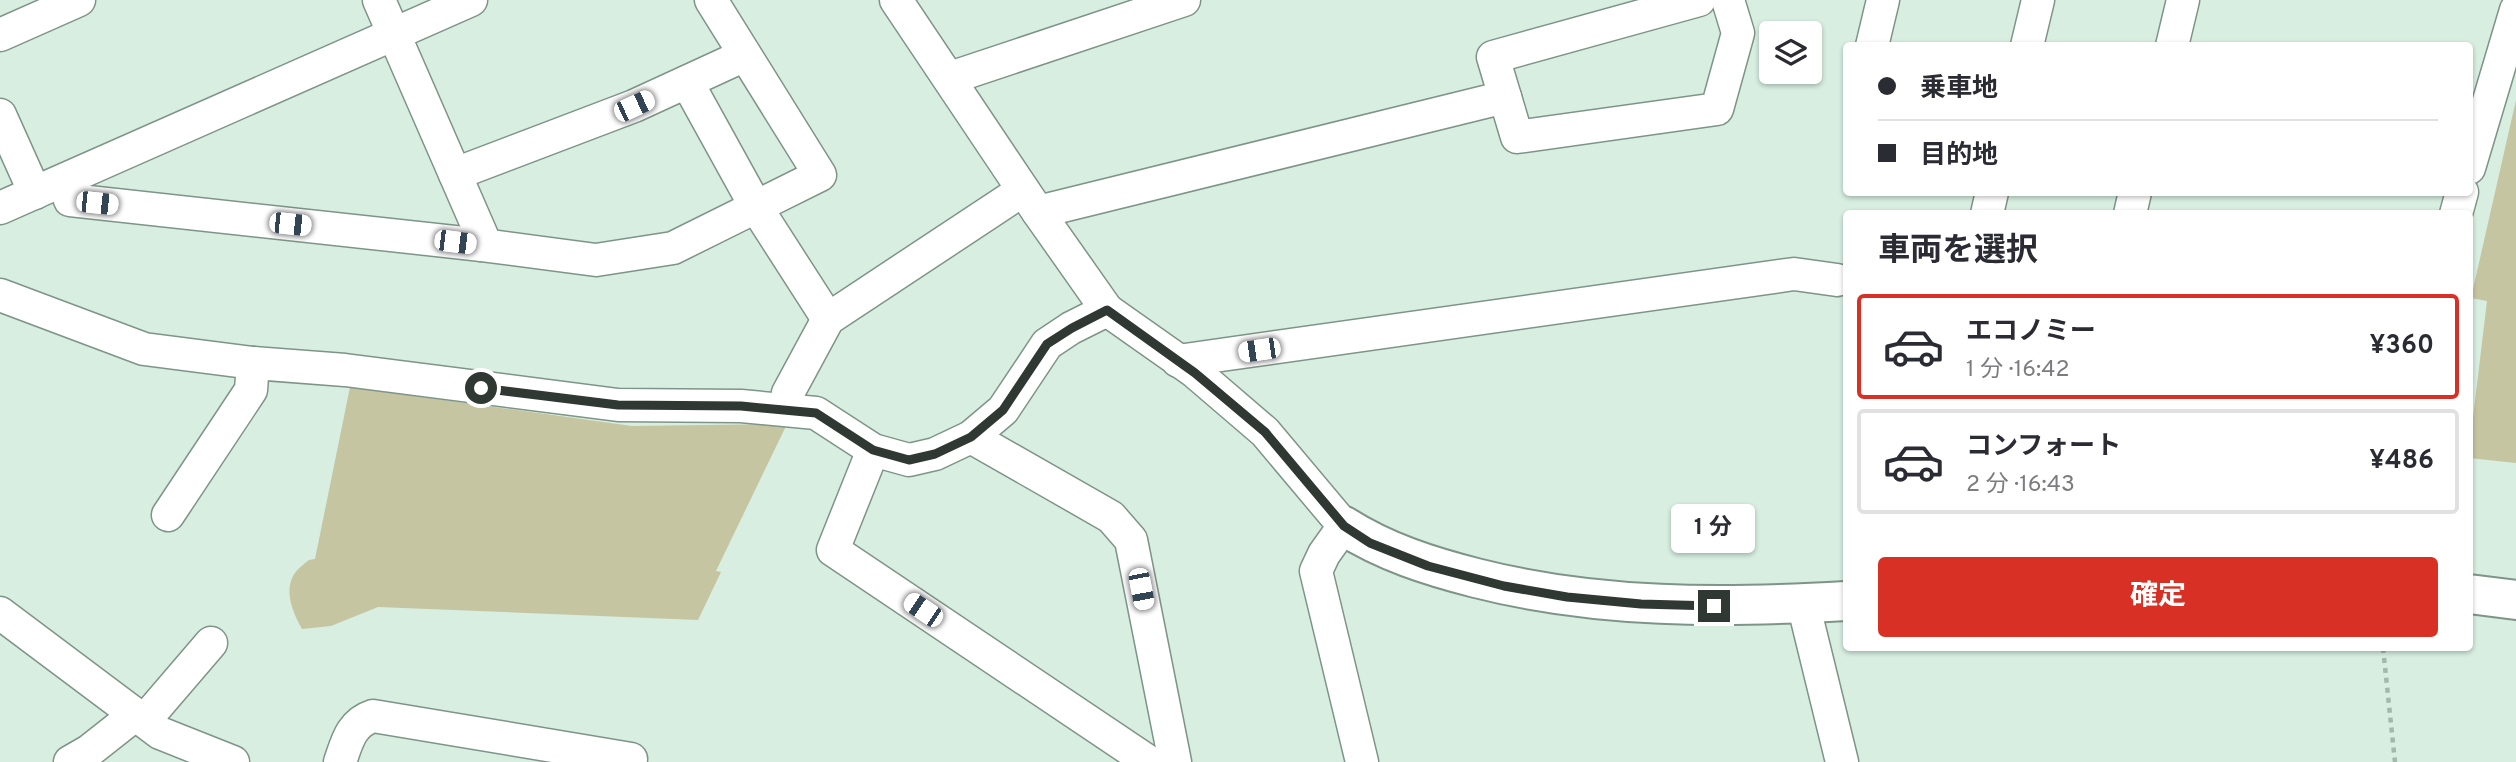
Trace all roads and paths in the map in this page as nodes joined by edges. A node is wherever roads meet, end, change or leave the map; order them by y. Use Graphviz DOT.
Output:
graph roads {
  1 [pos="79,0"];
  2 [pos="379,0"];
  3 [pos="471,0"];
  4 [pos="711,0"];
  5 [pos="897,0"];
  6 [pos="1184,0"];
  7 [pos="1699,0"];
  8 [pos="1728,0"];
  9 [pos="1883,0"];
  10 [pos="2038,0"];
  11 [pos="2183,0"];
  12 [pos="2516,10"];
  13 [pos="393,34"];
  14 [pos="0,35"];
  15 [pos="1873,42"];
  16 [pos="2028,42"];
  17 [pos="2173,42"];
  18 [pos="745,55"];
  19 [pos="950,78"];
  20 [pos="687,82"];
  21 [pos="1505,97"];
  22 [pos="0,115"];
  23 [pos="2473,155"];
  24 [pos="455,174"];
  25 [pos="49,187"];
  26 [pos="1030,201"];
  27 [pos="756,206"];
  28 [pos="0,208"];
  29 [pos="482,245"];
  30 [pos="1837,280"];
  31 [pos="4,304"];
  32 [pos="1107,310"];
  33 [pos="828,319"];
  34 [pos="1178,361"];
  35 [pos="253,363"];
  36 [pos="785,408"];
  37 [pos="971,437"];
  38 [pos="873,450"];
  39 [pos="168,515"];
  40 [pos="1344,526"];
  41 [pos="2473,595"];
  42 [pos="2516,600"];
  43 [pos="1843,601"];
  44 [pos="1803,604"];
  45 [pos="0,613"];
  46 [pos="211,643"];
  47 [pos="2383,651"];
  48 [pos="141,717"];
  49 [pos="515,751"];
  50 [pos="631,759"];
  51 [pos="70,762"];
  52 [pos="233,762"];
  53 [pos="340,762"];
  54 [pos="1149,762"];
  55 [pos="1175,762"];
  56 [pos="1362,762"];
  57 [pos="1842,762"];
  58 [pos="2395,762"];
  1 -- 14 [label="street"];
  2 -- 13 [label="street"];
  3 -- 13 [label="street"];
  4 -- 18 [label="street"];
  5 -- 19 [label="street"];
  6 -- 19 [label="street"];
  7 -- 21 [label="street"];
  8 -- 21 [label="street"];
  9 -- 15 [label="street"];
  10 -- 16 [label="street"];
  11 -- 17 [label="street"];
  12 -- 23 [label="street"];
  13 -- 24 [label="street"];
  13 -- 25 [label="street"];
  18 -- 20 [label="street"];
  18 -- 27 [label="street"];
  19 -- 26 [label="street"];
  20 -- 24 [label="street"];
  20 -- 27 [label="street"];
  21 -- 26 [label="street"];
  22 -- 25 [label="street"];
  24 -- 29 [label="street"];
  25 -- 28 [label="street"];
  25 -- 29 [label="street"];
  26 -- 32 [label="street"];
  26 -- 33 [label="street"];
  27 -- 29 [label="street"];
  27 -- 33 [label="street"];
  30 -- 34 [label="street"];
  31 -- 35 [label="street"];
  32 -- 34 [label="street"];
  32 -- 37 [label="street"];
  33 -- 36 [label="street"];
  34 -- 40 [label="street"];
  35 -- 36 [label="street"];
  35 -- 39 [label="street"];
  36 -- 38 [label="street"];
  37 -- 38 [label="street"];
  37 -- 55 [label="street"];
  38 -- 54 [label="street"];
  40 -- 44 [label="street"];
  40 -- 56 [label="street"];
  41 -- 42 [label="street"];
  43 -- 44 [label="street"];
  44 -- 57 [label="street"];
  45 -- 48 [label="street"];
  46 -- 48 [label="street"];
  47 -- 58 [label="path"];
  48 -- 51 [label="street"];
  48 -- 52 [label="street"];
  49 -- 50 [label="street"];
  49 -- 53 [label="street"];
}
